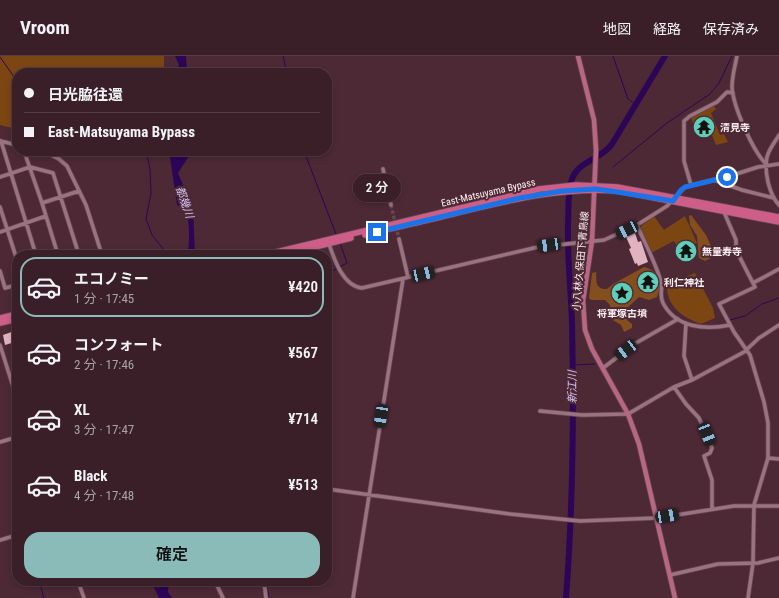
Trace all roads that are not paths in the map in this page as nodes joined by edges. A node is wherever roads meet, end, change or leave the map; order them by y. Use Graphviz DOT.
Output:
graph roads {
  1 [pos="578,56"];
  2 [pos="737,56"];
  3 [pos="733,93"];
  4 [pos="779,135"];
  5 [pos="0,141"];
  6 [pos="12,144"];
  7 [pos="26,156"];
  8 [pos="53,156"];
  9 [pos="779,164"];
  10 [pos="767,165"];
  11 [pos="30,167"];
  12 [pos="383,169"];
  13 [pos="10,173"];
  14 [pos="0,177"];
  15 [pos="713,179"];
  16 [pos="690,185"];
  17 [pos="595,187"];
  18 [pos="563,189"];
  19 [pos="79,191"];
  20 [pos="61,197"];
  21 [pos="774,198"];
  22 [pos="674,199"];
  23 [pos="42,203"];
  24 [pos="391,205"];
  25 [pos="779,205"];
  26 [pos="0,207"];
  27 [pos="724,212"];
  28 [pos="46,216"];
  29 [pos="779,217"];
  30 [pos="779,222"];
  31 [pos="26,223"];
  32 [pos="637,225"];
  33 [pos="7,229"];
  34 [pos="0,232"];
  35 [pos="399,239"];
  36 [pos="592,241"];
  37 [pos="329,244"];
  38 [pos="14,250"];
  39 [pos="34,250"];
  40 [pos="56,250"];
  41 [pos="77,250"];
  42 [pos="100,250"];
  43 [pos="285,250"];
  44 [pos="304,250"];
  45 [pos="332,250"];
  46 [pos="332,251"];
  47 [pos="779,269"];
  48 [pos="0,271"];
  49 [pos="408,277"];
  50 [pos="402,278"];
  51 [pos="753,283"];
  52 [pos="12,286"];
  53 [pos="12,315"];
  54 [pos="0,318"];
  55 [pos="678,319"];
  56 [pos="12,320"];
  57 [pos="0,323"];
  58 [pos="686,323"];
  59 [pos="730,325"];
  60 [pos="779,325"];
  61 [pos="0,345"];
  62 [pos="747,350"];
  63 [pos="603,368"];
  64 [pos="692,380"];
  65 [pos="12,383"];
  66 [pos="674,387"];
  67 [pos="540,411"];
  68 [pos="628,414"];
  69 [pos="12,438"];
  70 [pos="0,442"];
  71 [pos="768,458"];
  72 [pos="779,460"];
  73 [pos="332,490"];
  74 [pos="368,495"];
  75 [pos="754,506"];
  76 [pos="779,506"];
  77 [pos="712,509"];
  78 [pos="657,518"];
  79 [pos="12,536"];
  80 [pos="0,540"];
  81 [pos="779,558"];
  82 [pos="753,563"];
  83 [pos="670,575"];
  84 [pos="80,586"];
  85 [pos="217,586"];
  86 [pos="265,586"];
  87 [pos="84,598"];
  88 [pos="223,598"];
  89 [pos="266,598"];
  90 [pos="353,598"];
  91 [pos="675,598"];
  92 [pos="748,598"];
  1 -- 17 [label="main road, 小八林久保田下青鳥線"];
  2 -- 3 [label="street"];
  3 -- 10 [label="street"];
  3 -- 16 [label="street"];
  4 -- 10 [label="street"];
  5 -- 6 [label="street"];
  5 -- 13 [label="street"];
  7 -- 11 [label="street"];
  8 -- 19 [label="street"];
  9 -- 10 [label="street"];
  10 -- 15 [label="street"];
  10 -- 21 [label="street"];
  11 -- 13 [label="street"];
  11 -- 20 [label="street"];
  11 -- 23 [label="street"];
  12 -- 24 [label="street"];
  13 -- 14 [label="street"];
  13 -- 31 [label="street"];
  15 -- 16 [label="street"];
  15 -- 21 [label="street"];
  16 -- 22 [label="street"];
  17 -- 18 [label="highway, East-Matsuyama Bypass"];
  17 -- 22 [label="highway, East-Matsuyama Bypass"];
  17 -- 36 [label="main road, 小八林久保田下青鳥線"];
  18 -- 37 [label="highway, East-Matsuyama Bypass"];
  18 -- 43 [label="highway, East-Matsuyama Bypass"];
  19 -- 20 [label="street"];
  19 -- 42 [label="street"];
  20 -- 23 [label="street"];
  20 -- 41 [label="street"];
  21 -- 25 [label="street"];
  22 -- 27 [label="highway, East-Matsuyama Bypass"];
  22 -- 29 [label="highway"];
  22 -- 32 [label="street"];
  23 -- 28 [label="street"];
  26 -- 33 [label="street"];
  27 -- 30 [label="highway, East-Matsuyama Bypass"];
  27 -- 51 [label="street"];
  28 -- 31 [label="street"];
  28 -- 40 [label="street"];
  31 -- 33 [label="street"];
  31 -- 39 [label="street"];
  32 -- 36 [label="street"];
  32 -- 55 [label="street"];
  33 -- 34 [label="street"];
  33 -- 38 [label="street"];
  35 -- 49 [label="street"];
  36 -- 49 [label="street"];
  36 -- 63 [label="main road, 小八林久保田下青鳥線"];
  37 -- 44 [label="highway, East-Matsuyama Bypass"];
  37 -- 45 [label="street"];
  46 -- 50 [label="street"];
  47 -- 51 [label="street"];
  48 -- 52 [label="street"];
  49 -- 50 [label="street"];
  50 -- 74 [label="street"];
  51 -- 59 [label="street"];
  53 -- 54 [label="highway"];
  55 -- 58 [label="street"];
  55 -- 63 [label="street"];
  56 -- 57 [label="highway"];
  58 -- 59 [label="street"];
  58 -- 64 [label="street"];
  59 -- 62 [label="street"];
  60 -- 62 [label="street"];
  61 -- 65 [label="street"];
  62 -- 64 [label="street"];
  62 -- 71 [label="street"];
  63 -- 68 [label="main road, 小八林久保田下青鳥線"];
  64 -- 66 [label="street"];
  66 -- 68 [label="street"];
  66 -- 77 [label="street"];
  67 -- 68 [label="street"];
  68 -- 78 [label="main road, 小八林久保田下青鳥線"];
  69 -- 70 [label="street"];
  71 -- 72 [label="street"];
  71 -- 75 [label="street"];
  73 -- 74 [label="street"];
  74 -- 78 [label="street"];
  74 -- 90 [label="street"];
  75 -- 76 [label="street"];
  75 -- 77 [label="street"];
  75 -- 82 [label="street"];
  77 -- 78 [label="street"];
  78 -- 83 [label="main road, 小八林久保田下青鳥線"];
  79 -- 80 [label="street"];
  81 -- 82 [label="street"];
  82 -- 83 [label="street"];
  82 -- 92 [label="street"];
  83 -- 91 [label="main road, 小八林久保田下青鳥線"];
  84 -- 87 [label="street"];
  85 -- 88 [label="street"];
  86 -- 89 [label="street"];
}
